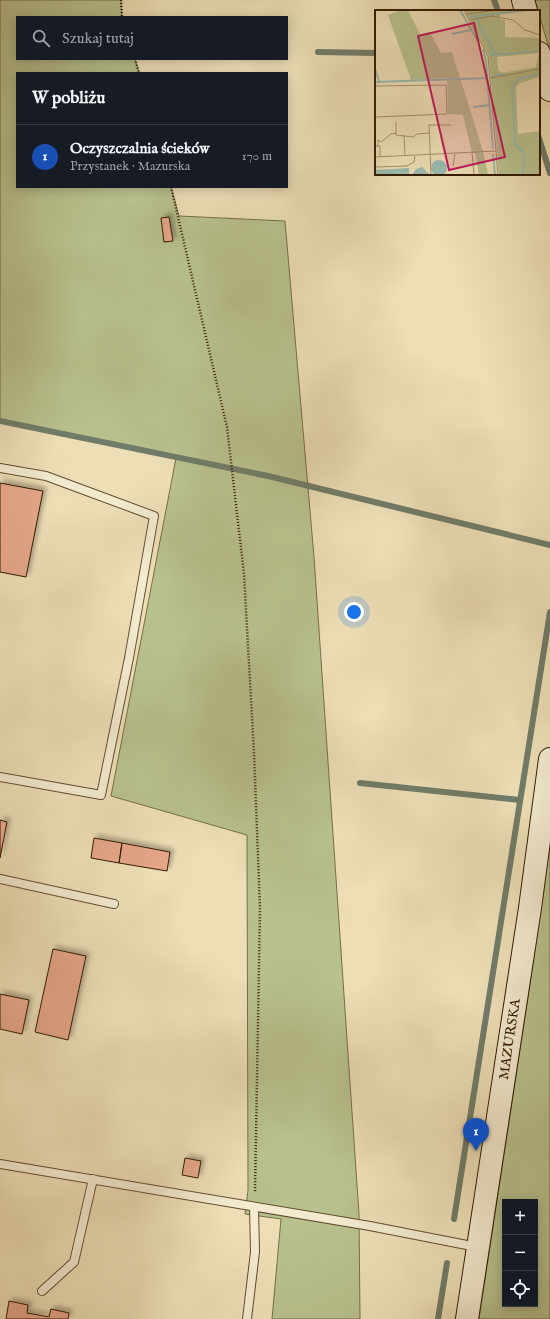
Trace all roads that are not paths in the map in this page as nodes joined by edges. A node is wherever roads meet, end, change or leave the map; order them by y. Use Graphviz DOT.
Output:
graph roads {
  1 [pos="523,0"];
  2 [pos="526,10"];
  3 [pos="540,56"];
  4 [pos="550,90"];
  5 [pos="0,468"];
  6 [pos="550,759"];
  7 [pos="0,777"];
  8 [pos="0,879"];
  9 [pos="114,904"];
  10 [pos="0,1164"];
  11 [pos="93,1180"];
  12 [pos="254,1207"];
  13 [pos="478,1248"];
  14 [pos="42,1291"];
  15 [pos="247,1319"];
  16 [pos="467,1319"];
  1 -- 2 [label="main road"];
  3 -- 4 [label="main road"];
  5 -- 7 [label="lane"];
  6 -- 13 [label="main road, MAZURSKA"];
  8 -- 9 [label="lane"];
  10 -- 11 [label="lane"];
  11 -- 12 [label="lane"];
  11 -- 14 [label="lane"];
  12 -- 13 [label="lane"];
  12 -- 15 [label="lane"];
  13 -- 16 [label="main road, MAZURSKA"];
}
